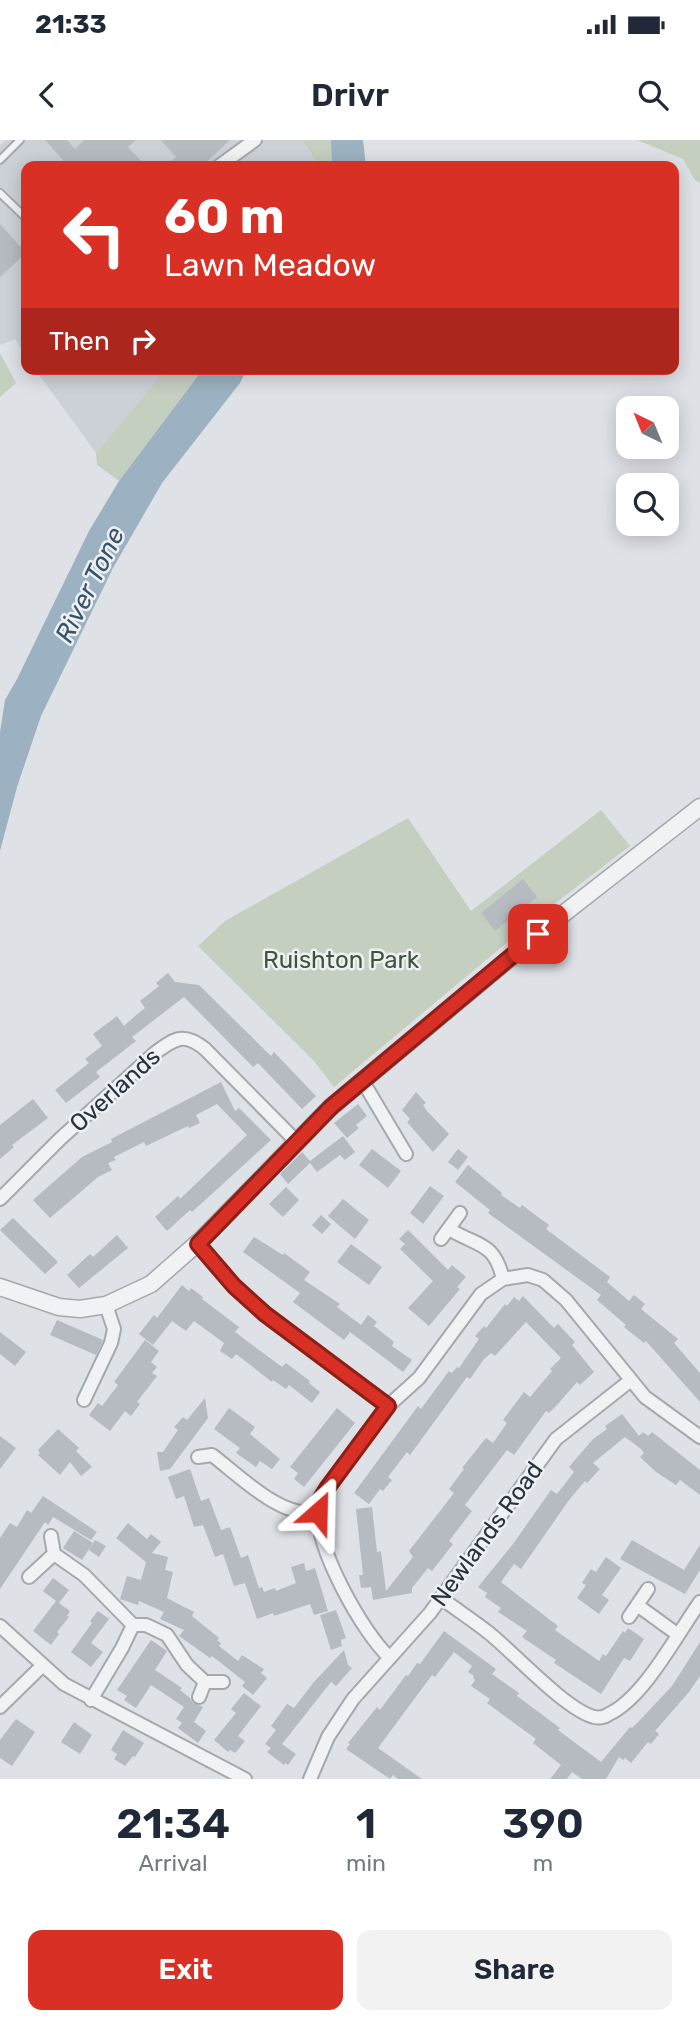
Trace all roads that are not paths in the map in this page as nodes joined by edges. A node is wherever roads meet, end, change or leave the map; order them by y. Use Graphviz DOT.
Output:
graph roads {
  1 [pos="20,140"];
  2 [pos="255,140"];
  3 [pos="0,160"];
  4 [pos="226,161"];
  5 [pos="0,193"];
  6 [pos="21,213"];
  7 [pos="700,807"];
  8 [pos="362,1080"];
  9 [pos="296,1141"];
  10 [pos="406,1153"];
  11 [pos="0,1199"];
  12 [pos="460,1213"];
  13 [pos="198,1244"];
  14 [pos="503,1279"];
  15 [pos="0,1287"];
  16 [pos="106,1305"];
  17 [pos="631,1380"];
  18 [pos="84,1400"];
  19 [pos="388,1406"];
  20 [pos="700,1437"];
  21 [pos="207,1451"];
  22 [pos="318,1512"];
  23 [pos="51,1536"];
  24 [pos="54,1554"];
  25 [pos="29,1577"];
  26 [pos="648,1589"];
  27 [pos="441,1598"];
  28 [pos="700,1602"];
  29 [pos="637,1605"];
  30 [pos="629,1617"];
  31 [pos="133,1625"];
  32 [pos="0,1626"];
  33 [pos="677,1634"];
  34 [pos="390,1658"];
  35 [pos="43,1665"];
  36 [pos="205,1682"];
  37 [pos="223,1682"];
  38 [pos="199,1697"];
  39 [pos="91,1700"];
  40 [pos="0,1707"];
  41 [pos="245,1779"];
  42 [pos="310,1779"];
  1 -- 3 [label="lane"];
  2 -- 4 [label="street"];
  5 -- 6 [label="lane"];
  7 -- 8 [label="street"];
  8 -- 9 [label="street"];
  8 -- 10 [label="street"];
  9 -- 11 [label="street, Overlands"];
  9 -- 13 [label="street"];
  12 -- 14 [label="street"];
  13 -- 16 [label="street"];
  13 -- 19 [label="street"];
  14 -- 17 [label="street"];
  14 -- 19 [label="street"];
  15 -- 16 [label="street"];
  16 -- 18 [label="street"];
  17 -- 20 [label="street"];
  17 -- 27 [label="street, Newlands Road"];
  19 -- 22 [label="street"];
  21 -- 22 [label="street"];
  22 -- 34 [label="street"];
  23 -- 24 [label="street"];
  24 -- 25 [label="street"];
  24 -- 31 [label="street"];
  26 -- 29 [label="street"];
  27 -- 33 [label="street"];
  27 -- 34 [label="street, Newlands Road"];
  28 -- 33 [label="street"];
  29 -- 30 [label="street"];
  29 -- 33 [label="street"];
  31 -- 36 [label="street"];
  31 -- 39 [label="street"];
  32 -- 35 [label="street"];
  34 -- 42 [label="street, Newlands Road"];
  35 -- 39 [label="street"];
  35 -- 40 [label="street"];
  36 -- 37 [label="street"];
  36 -- 38 [label="street"];
  39 -- 41 [label="street"];
}
